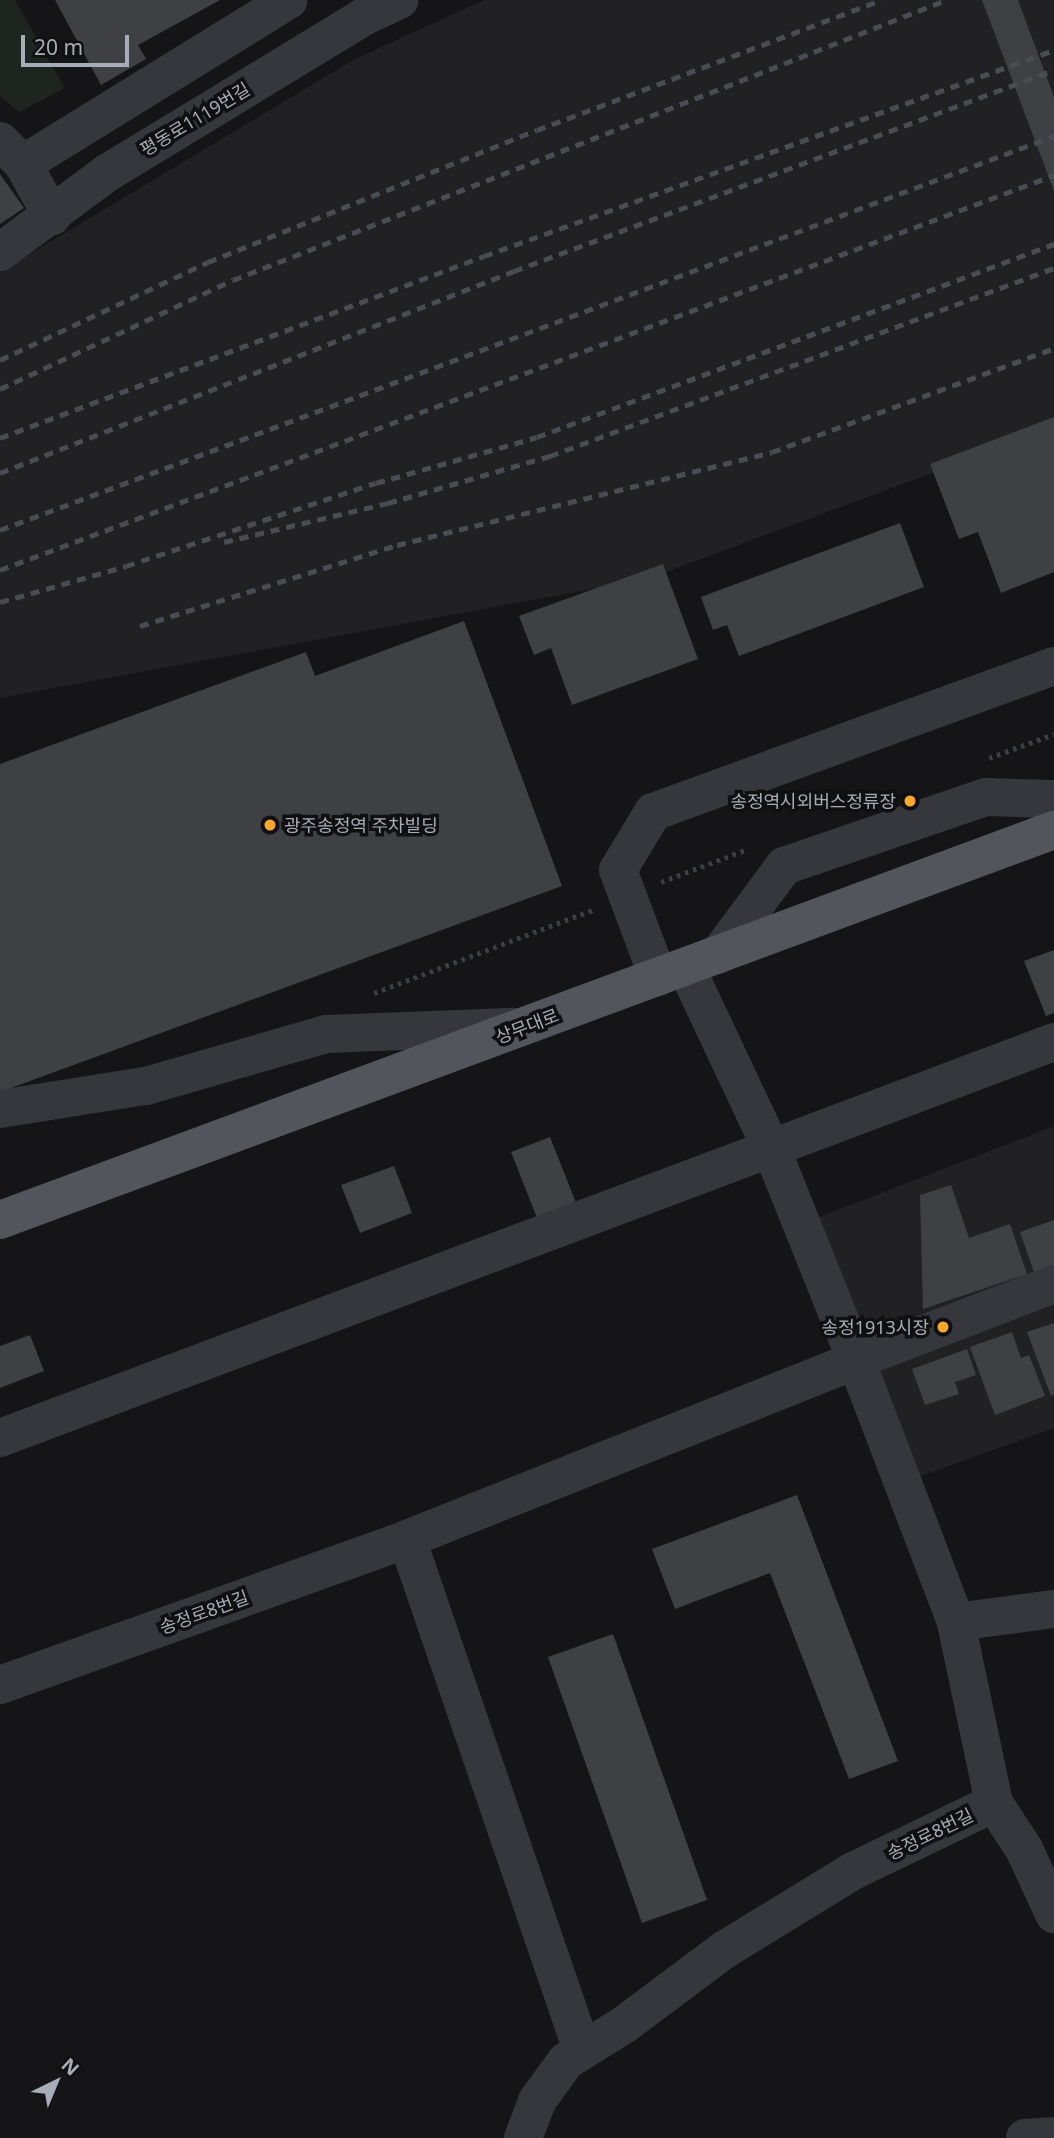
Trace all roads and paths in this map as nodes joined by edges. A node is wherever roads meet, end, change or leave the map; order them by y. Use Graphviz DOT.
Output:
graph roads {
  1 [pos="290,0"];
  2 [pos="1004,0"];
  3 [pos="374,5"];
  4 [pos="316,46"];
  5 [pos="1054,135"];
  6 [pos="11,152"];
  7 [pos="52,216"];
  8 [pos="0,252"];
  9 [pos="1054,666"];
  10 [pos="1054,799"];
  11 [pos="1054,830"];
  12 [pos="627,895"];
  13 [pos="687,966"];
  14 [pos="367,996"];
  15 [pos="525,1027"];
  16 [pos="1054,1042"];
  17 [pos="0,1109"];
  18 [pos="772,1150"];
  19 [pos="0,1220"];
  20 [pos="1054,1284"];
  21 [pos="856,1360"];
  22 [pos="0,1438"];
  23 [pos="407,1539"];
  24 [pos="1054,1609"];
  25 [pos="956,1622"];
  26 [pos="0,1685"];
  27 [pos="994,1803"];
  28 [pos="1039,1845"];
  29 [pos="1054,1914"];
  30 [pos="582,2050"];
  31 [pos="1054,2136"];
  32 [pos="523,2138"];
  33 [pos="1025,2138"];
  1 -- 4 [label="street"];
  1 -- 6 [label="street"];
  2 -- 5 [label="path"];
  3 -- 4 [label="street, 평동로1119번길"];
  4 -- 7 [label="street, 평동로1119번길"];
  6 -- 7 [label="street"];
  7 -- 8 [label="street, 평동로1119번길"];
  9 -- 12 [label="street"];
  10 -- 13 [label="street"];
  11 -- 13 [label="main road, 상무대로"];
  12 -- 13 [label="street"];
  12 -- 14 [label="path"];
  13 -- 15 [label="main road, 상무대로"];
  13 -- 18 [label="street"];
  15 -- 17 [label="street"];
  15 -- 19 [label="main road, 상무대로"];
  16 -- 18 [label="street"];
  18 -- 21 [label="street"];
  18 -- 22 [label="street"];
  20 -- 21 [label="street, 송정로8번길"];
  21 -- 23 [label="street, 송정로8번길"];
  21 -- 25 [label="street, 송정로8번길"];
  23 -- 26 [label="street, 송정로8번길"];
  23 -- 30 [label="street"];
  24 -- 25 [label="street"];
  25 -- 27 [label="street, 송정로8번길"];
  27 -- 28 [label="street"];
  27 -- 30 [label="street, 송정로8번길"];
  28 -- 29 [label="street"];
  30 -- 32 [label="street, 송정로8번길"];
  31 -- 33 [label="street"];
}
